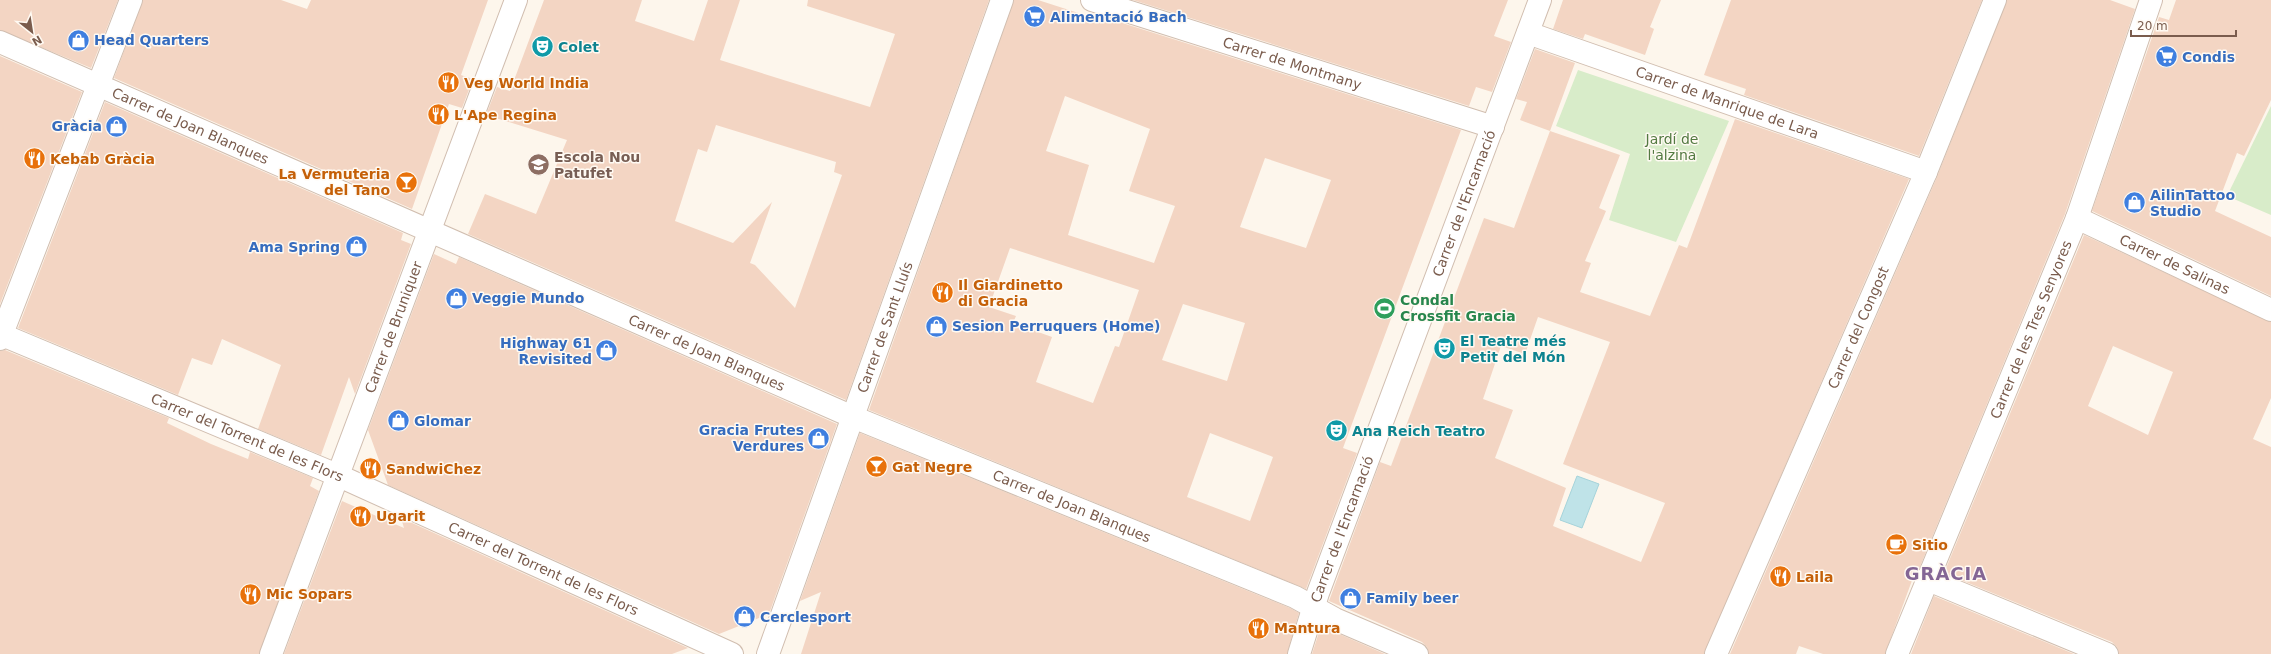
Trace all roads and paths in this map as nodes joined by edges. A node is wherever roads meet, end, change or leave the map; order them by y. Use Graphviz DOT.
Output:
graph roads {
  1 [pos="131,0"];
  2 [pos="516,0"];
  3 [pos="1002,0"];
  4 [pos="1092,0"];
  5 [pos="1540,0"];
  6 [pos="1995,0"];
  7 [pos="2151,0"];
  8 [pos="1528,33"];
  9 [pos="0,42"];
  10 [pos="98,85"];
  11 [pos="1493,128"];
  12 [pos="1926,172"];
  13 [pos="2077,218"];
  14 [pos="429,230"];
  15 [pos="2271,310"];
  16 [pos="0,336"];
  17 [pos="853,417"];
  18 [pos="337,475"];
  19 [pos="1926,579"];
  20 [pos="1313,607"];
  21 [pos="271,654"];
  22 [pos="732,654"];
  23 [pos="768,654"];
  24 [pos="1299,654"];
  25 [pos="1417,654"];
  26 [pos="1716,654"];
  27 [pos="1896,654"];
  28 [pos="2107,654"];
  1 -- 10 [label="street"];
  2 -- 14 [label="street, Carrer de Bruniquer"];
  3 -- 17 [label="street, Carrer de Sant Lluís"];
  4 -- 11 [label="street, Carrer de Montmany"];
  5 -- 8 [label="street, Carrer de l'Encarnació"];
  6 -- 12 [label="street, Carrer del Congost"];
  7 -- 13 [label="street, Carrer de les Tres Senyores"];
  8 -- 11 [label="street, Carrer de l'Encarnació"];
  8 -- 12 [label="street, Carrer de Manrique de Lara"];
  9 -- 10 [label="street, Carrer de Joan Blanques"];
  10 -- 14 [label="street, Carrer de Joan Blanques"];
  10 -- 16 [label="street"];
  11 -- 20 [label="street, Carrer de l'Encarnació"];
  12 -- 26 [label="street, Carrer del Congost"];
  13 -- 15 [label="street, Carrer de Salinas"];
  13 -- 19 [label="street, Carrer de les Tres Senyores"];
  14 -- 17 [label="street, Carrer de Joan Blanques"];
  14 -- 18 [label="street, Carrer de Bruniquer"];
  16 -- 18 [label="street, Carrer del Torrent de les Flors"];
  17 -- 20 [label="street, Carrer de Joan Blanques"];
  17 -- 23 [label="street, Carrer de Sant Lluís"];
  18 -- 21 [label="street, Carrer de Bruniquer"];
  18 -- 22 [label="street, Carrer del Torrent de les Flors"];
  19 -- 27 [label="street, Carrer de les Tres Senyores"];
  19 -- 28 [label="street"];
  20 -- 24 [label="street, Carrer de l'Encarnació"];
  20 -- 25 [label="street, Carrer de Joan Blanques"];
}
